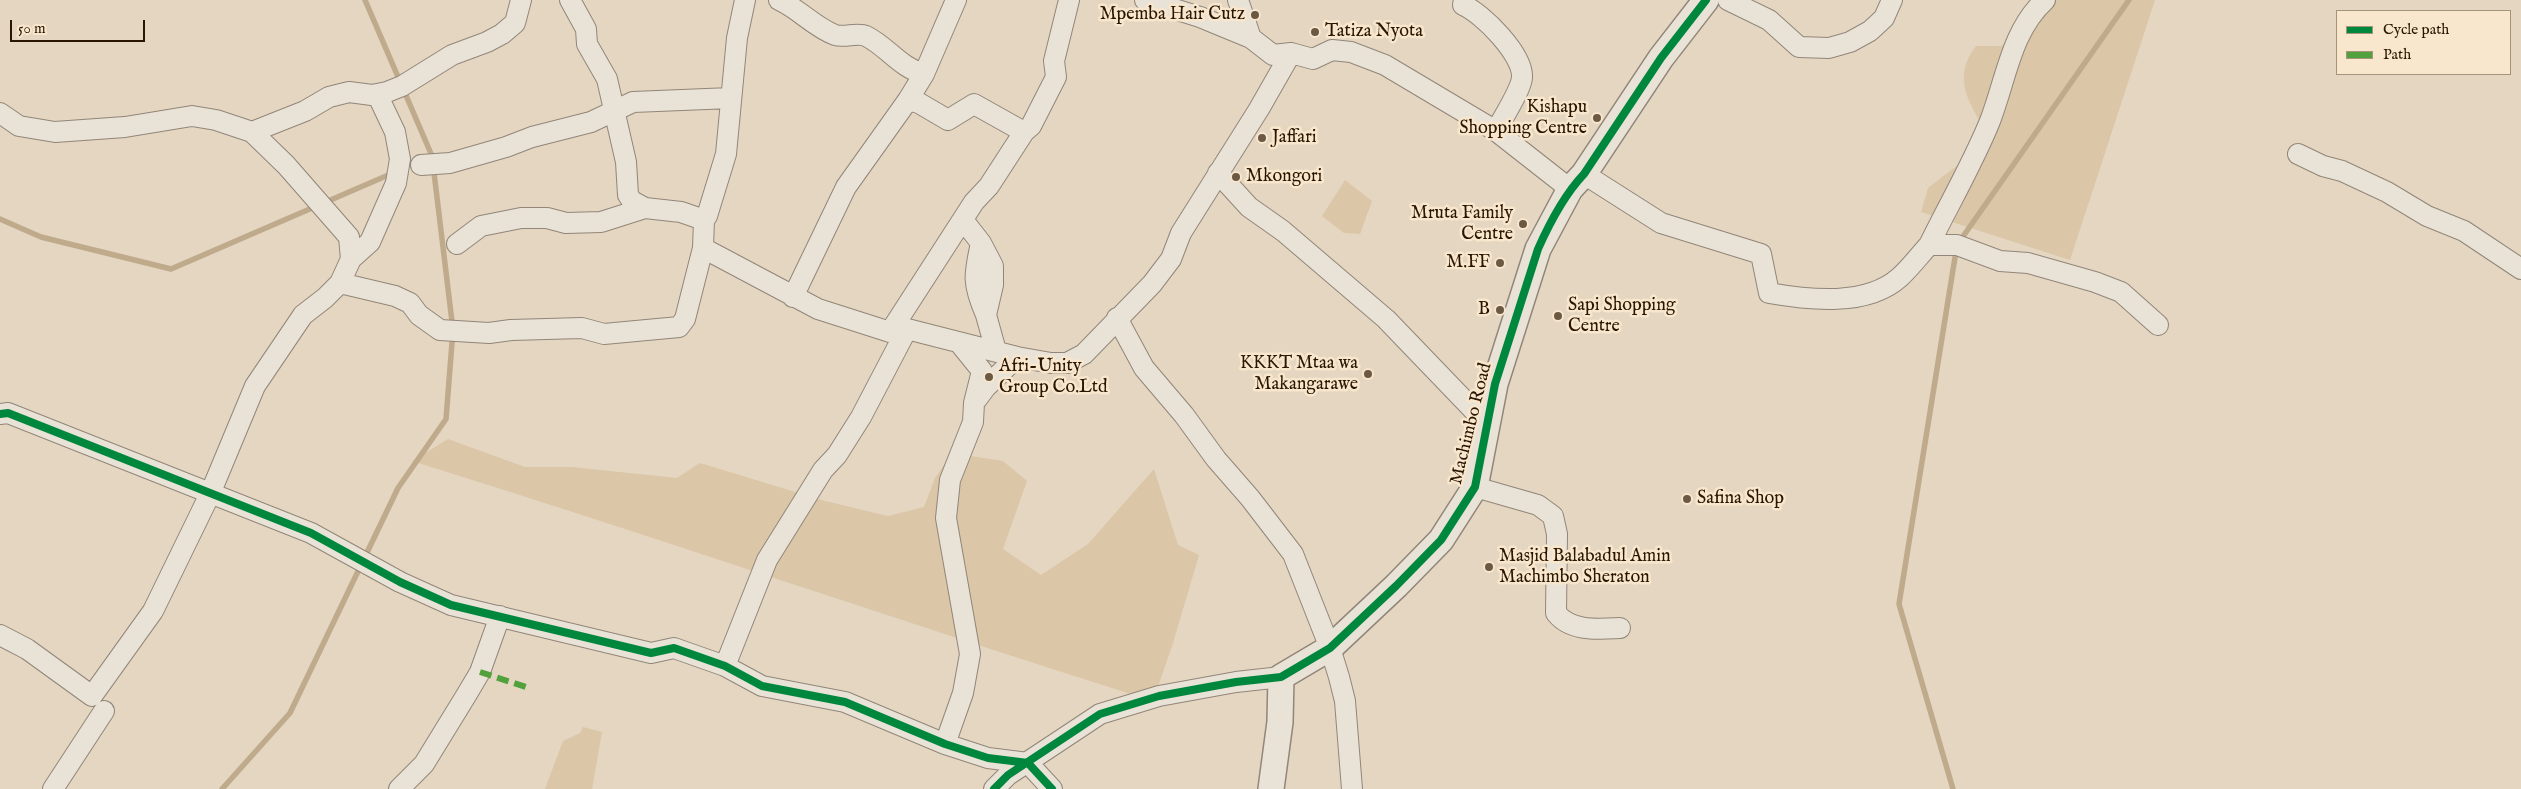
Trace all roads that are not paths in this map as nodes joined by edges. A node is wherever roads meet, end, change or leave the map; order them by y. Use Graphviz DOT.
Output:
graph roads {
  1 [pos="521,0"];
  2 [pos="570,0"];
  3 [pos="745,0"];
  4 [pos="779,0"];
  5 [pos="956,0"];
  6 [pos="1069,0"];
  7 [pos="1145,0"];
  8 [pos="1238,0"];
  9 [pos="1464,0"];
  10 [pos="1706,0"];
  11 [pos="1728,0"];
  12 [pos="1892,0"];
  13 [pos="2045,0"];
  14 [pos="1251,38"];
  15 [pos="1290,53"];
  16 [pos="924,74"];
  17 [pos="377,94"];
  18 [pos="731,98"];
  19 [pos="908,100"];
  20 [pos="615,109"];
  21 [pos="0,113"];
  22 [pos="1496,131"];
  23 [pos="252,132"];
  24 [pos="1024,132"];
  25 [pos="2298,154"];
  26 [pos="421,165"];
  27 [pos="1218,173"];
  28 [pos="1577,181"];
  29 [pos="645,208"];
  30 [pos="704,220"];
  31 [pos="963,220"];
  32 [pos="457,244"];
  33 [pos="1928,245"];
  34 [pos="703,248"];
  35 [pos="350,259"];
  36 [pos="2521,270"];
  37 [pos="340,282"];
  38 [pos="793,297"];
  39 [pos="1117,318"];
  40 [pos="2158,325"];
  41 [pos="899,331"];
  42 [pos="961,345"];
  43 [pos="996,351"];
  44 [pos="1017,357"];
  45 [pos="974,403"];
  46 [pos="0,414"];
  47 [pos="1487,424"];
  48 [pos="1475,488"];
  49 [pos="210,494"];
  50 [pos="500,616"];
  51 [pos="1620,628"];
  52 [pos="0,635"];
  53 [pos="1330,648"];
  54 [pos="724,666"];
  55 [pos="1281,677"];
  56 [pos="104,711"];
  57 [pos="945,744"];
  58 [pos="1028,763"];
  59 [pos="53,789"];
  60 [pos="399,789"];
  61 [pos="994,789"];
  62 [pos="1052,789"];
  63 [pos="1271,789"];
  64 [pos="1352,789"];
  1 -- 17 [label="street"];
  2 -- 20 [label="street"];
  3 -- 18 [label="street"];
  4 -- 16 [label="street"];
  5 -- 16 [label="street"];
  6 -- 24 [label="street"];
  7 -- 14 [label="street"];
  8 -- 14 [label="street"];
  9 -- 22 [label="street"];
  10 -- 28 [label="street, Machimbo Road"];
  11 -- 12 [label="street"];
  13 -- 33 [label="street"];
  14 -- 15 [label="street"];
  15 -- 22 [label="street"];
  15 -- 27 [label="street"];
  16 -- 19 [label="street"];
  17 -- 23 [label="street"];
  17 -- 35 [label="street"];
  18 -- 20 [label="street"];
  18 -- 30 [label="street"];
  19 -- 24 [label="street"];
  19 -- 38 [label="street"];
  20 -- 26 [label="street"];
  20 -- 29 [label="street"];
  21 -- 23 [label="street"];
  22 -- 28 [label="street"];
  23 -- 35 [label="street"];
  24 -- 31 [label="street"];
  25 -- 36 [label="street"];
  27 -- 39 [label="street"];
  27 -- 47 [label="street"];
  28 -- 33 [label="street"];
  28 -- 47 [label="street, Machimbo Road"];
  29 -- 30 [label="street"];
  29 -- 32 [label="street"];
  30 -- 34 [label="street"];
  31 -- 41 [label="street"];
  31 -- 43 [label="street"];
  33 -- 40 [label="street"];
  34 -- 37 [label="street"];
  34 -- 38 [label="street"];
  35 -- 37 [label="street"];
  37 -- 49 [label="street"];
  38 -- 41 [label="street"];
  39 -- 44 [label="street"];
  39 -- 53 [label="street"];
  41 -- 42 [label="street"];
  41 -- 54 [label="street"];
  42 -- 43 [label="street"];
  42 -- 45 [label="street"];
  43 -- 44 [label="street"];
  44 -- 45 [label="street"];
  45 -- 57 [label="street"];
  46 -- 49 [label="street"];
  47 -- 48 [label="street, Machimbo Road"];
  48 -- 51 [label="street"];
  48 -- 53 [label="street, Machimbo Road"];
  49 -- 50 [label="street"];
  49 -- 52 [label="street"];
  50 -- 54 [label="street"];
  50 -- 60 [label="street"];
  53 -- 55 [label="street, Machimbo Road"];
  53 -- 64 [label="street"];
  54 -- 57 [label="street"];
  55 -- 58 [label="street, Machimbo Road"];
  55 -- 63 [label="street"];
  56 -- 59 [label="street"];
  57 -- 58 [label="street"];
  58 -- 61 [label="street, Machimbo Road"];
  58 -- 62 [label="street"];
}
